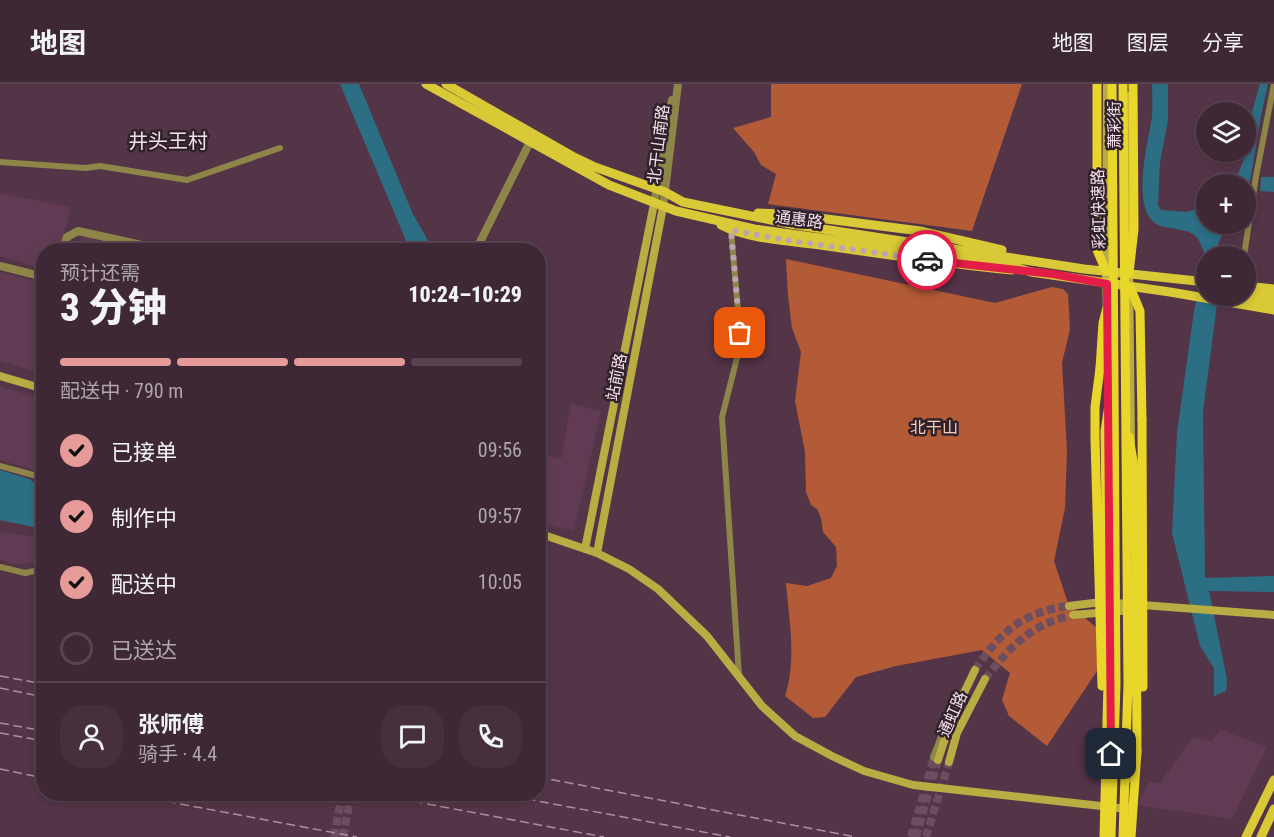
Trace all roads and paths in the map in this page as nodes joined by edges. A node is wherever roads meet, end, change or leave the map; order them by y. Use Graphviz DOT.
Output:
graph roads {
  1 [pos="426,84"];
  2 [pos="446,84"];
  3 [pos="676,84"];
  4 [pos="1097,84"];
  5 [pos="1107,84"];
  6 [pos="1112,84"];
  7 [pos="1123,84"];
  8 [pos="1131,84"];
  9 [pos="1274,84"];
  10 [pos="532,138"];
  11 [pos="280,148"];
  12 [pos="0,162"];
  13 [pos="660,191"];
  14 [pos="659,205"];
  15 [pos="710,213"];
  16 [pos="731,230"];
  17 [pos="65,243"];
  18 [pos="125,243"];
  19 [pos="480,243"];
  20 [pos="1246,246"];
  21 [pos="0,266"];
  22 [pos="1106,271"];
  23 [pos="1031,272"];
  24 [pos="1129,273"];
  25 [pos="36,275"];
  26 [pos="1196,281"];
  27 [pos="1107,284"];
  28 [pos="1130,287"];
  29 [pos="1256,287"];
  30 [pos="1274,289"];
  31 [pos="1256,293"];
  32 [pos="1196,296"];
  33 [pos="1274,296"];
  34 [pos="1256,300"];
  35 [pos="1274,303"];
  36 [pos="1108,304"];
  37 [pos="1253,306"];
  38 [pos="1274,310"];
  39 [pos="1115,372"];
  40 [pos="0,376"];
  41 [pos="36,387"];
  42 [pos="1124,400"];
  43 [pos="0,466"];
  44 [pos="36,476"];
  45 [pos="546,536"];
  46 [pos="585,549"];
  47 [pos="597,553"];
  48 [pos="0,567"];
  49 [pos="36,571"];
  50 [pos="1069,606"];
  51 [pos="1111,607"];
  52 [pos="1132,608"];
  53 [pos="1073,615"];
  54 [pos="1274,615"];
  55 [pos="975,670"];
  56 [pos="740,676"];
  57 [pos="986,679"];
  58 [pos="1137,753"];
  59 [pos="1106,754"];
  60 [pos="936,759"];
  61 [pos="948,762"];
  62 [pos="1274,780"];
  63 [pos="1106,807"];
  64 [pos="1274,809"];
  65 [pos="1104,837"];
  66 [pos="1111,837"];
  67 [pos="1123,837"];
  68 [pos="1131,837"];
  69 [pos="1246,837"];
  70 [pos="1261,837"];
  1 -- 10 [label="main road, 通惠路"];
  2 -- 10 [label="main road, 通惠路"];
  3 -- 13 [label="street, 北干山南路"];
  4 -- 22 [label="highway"];
  5 -- 22 [label="main road, 萧彩街"];
  6 -- 39 [label="highway, 彩虹快速路, bridge"];
  7 -- 42 [label="highway, 彩虹快速路, bridge"];
  8 -- 24 [label="main road, 萧彩街"];
  8 -- 24 [label="highway"];
  9 -- 20 [label="street"];
  10 -- 13 [label="main road, 通惠路"];
  10 -- 14 [label="main road, 通惠路"];
  10 -- 19 [label="street"];
  11 -- 12 [label="street"];
  13 -- 14 [label="street, 北干山南路"];
  13 -- 15 [label="main road, 通惠路"];
  14 -- 15 [label="main road, 通惠路"];
  14 -- 46 [label="main road"];
  14 -- 47 [label="main road, 站前路"];
  15 -- 16 [label="main road"];
  15 -- 22 [label="main road"];
  15 -- 23 [label="main road, 通惠路"];
  16 -- 23 [label="main road"];
  16 -- 56 [label="street"];
  17 -- 18 [label="street"];
  21 -- 25 [label="street"];
  22 -- 24 [label="main road"];
  22 -- 27 [label="main road, 萧彩街"];
  23 -- 27 [label="main road, 通惠路"];
  24 -- 26 [label="main road"];
  24 -- 28 [label="main road, 萧彩街"];
  27 -- 28 [label="main road, 通惠路"];
  27 -- 36 [label="main road, 萧彩街"];
  28 -- 32 [label="main road, 通惠路"];
  28 -- 52 [label="main road, 萧彩街"];
  28 -- 58 [label="highway, bridge"];
  29 -- 30 [label="main road"];
  31 -- 33 [label="main road"];
  34 -- 35 [label="main road"];
  36 -- 51 [label="main road, 萧彩街"];
  36 -- 59 [label="highway, bridge"];
  37 -- 38 [label="main road"];
  39 -- 59 [label="highway, bridge"];
  39 -- 66 [label="highway, 彩虹快速路, bridge"];
  40 -- 41 [label="main road"];
  42 -- 58 [label="highway, bridge"];
  42 -- 67 [label="highway, 彩虹快速路, bridge"];
  43 -- 44 [label="street"];
  45 -- 46 [label="main road"];
  46 -- 47 [label="main road"];
  47 -- 56 [label="main road"];
  48 -- 49 [label="street"];
  50 -- 51 [label="main road"];
  51 -- 52 [label="main road"];
  51 -- 53 [label="main road"];
  51 -- 63 [label="main road, 萧彩街"];
  52 -- 54 [label="main road"];
  52 -- 63 [label="main road, 萧彩街"];
  55 -- 60 [label="main road, 通虹路"];
  56 -- 63 [label="main road"];
  57 -- 61 [label="main road, 通虹路"];
  58 -- 68 [label="highway"];
  59 -- 65 [label="highway, bridge"];
  62 -- 69 [label="main road"];
  64 -- 70 [label="main road"];
}
